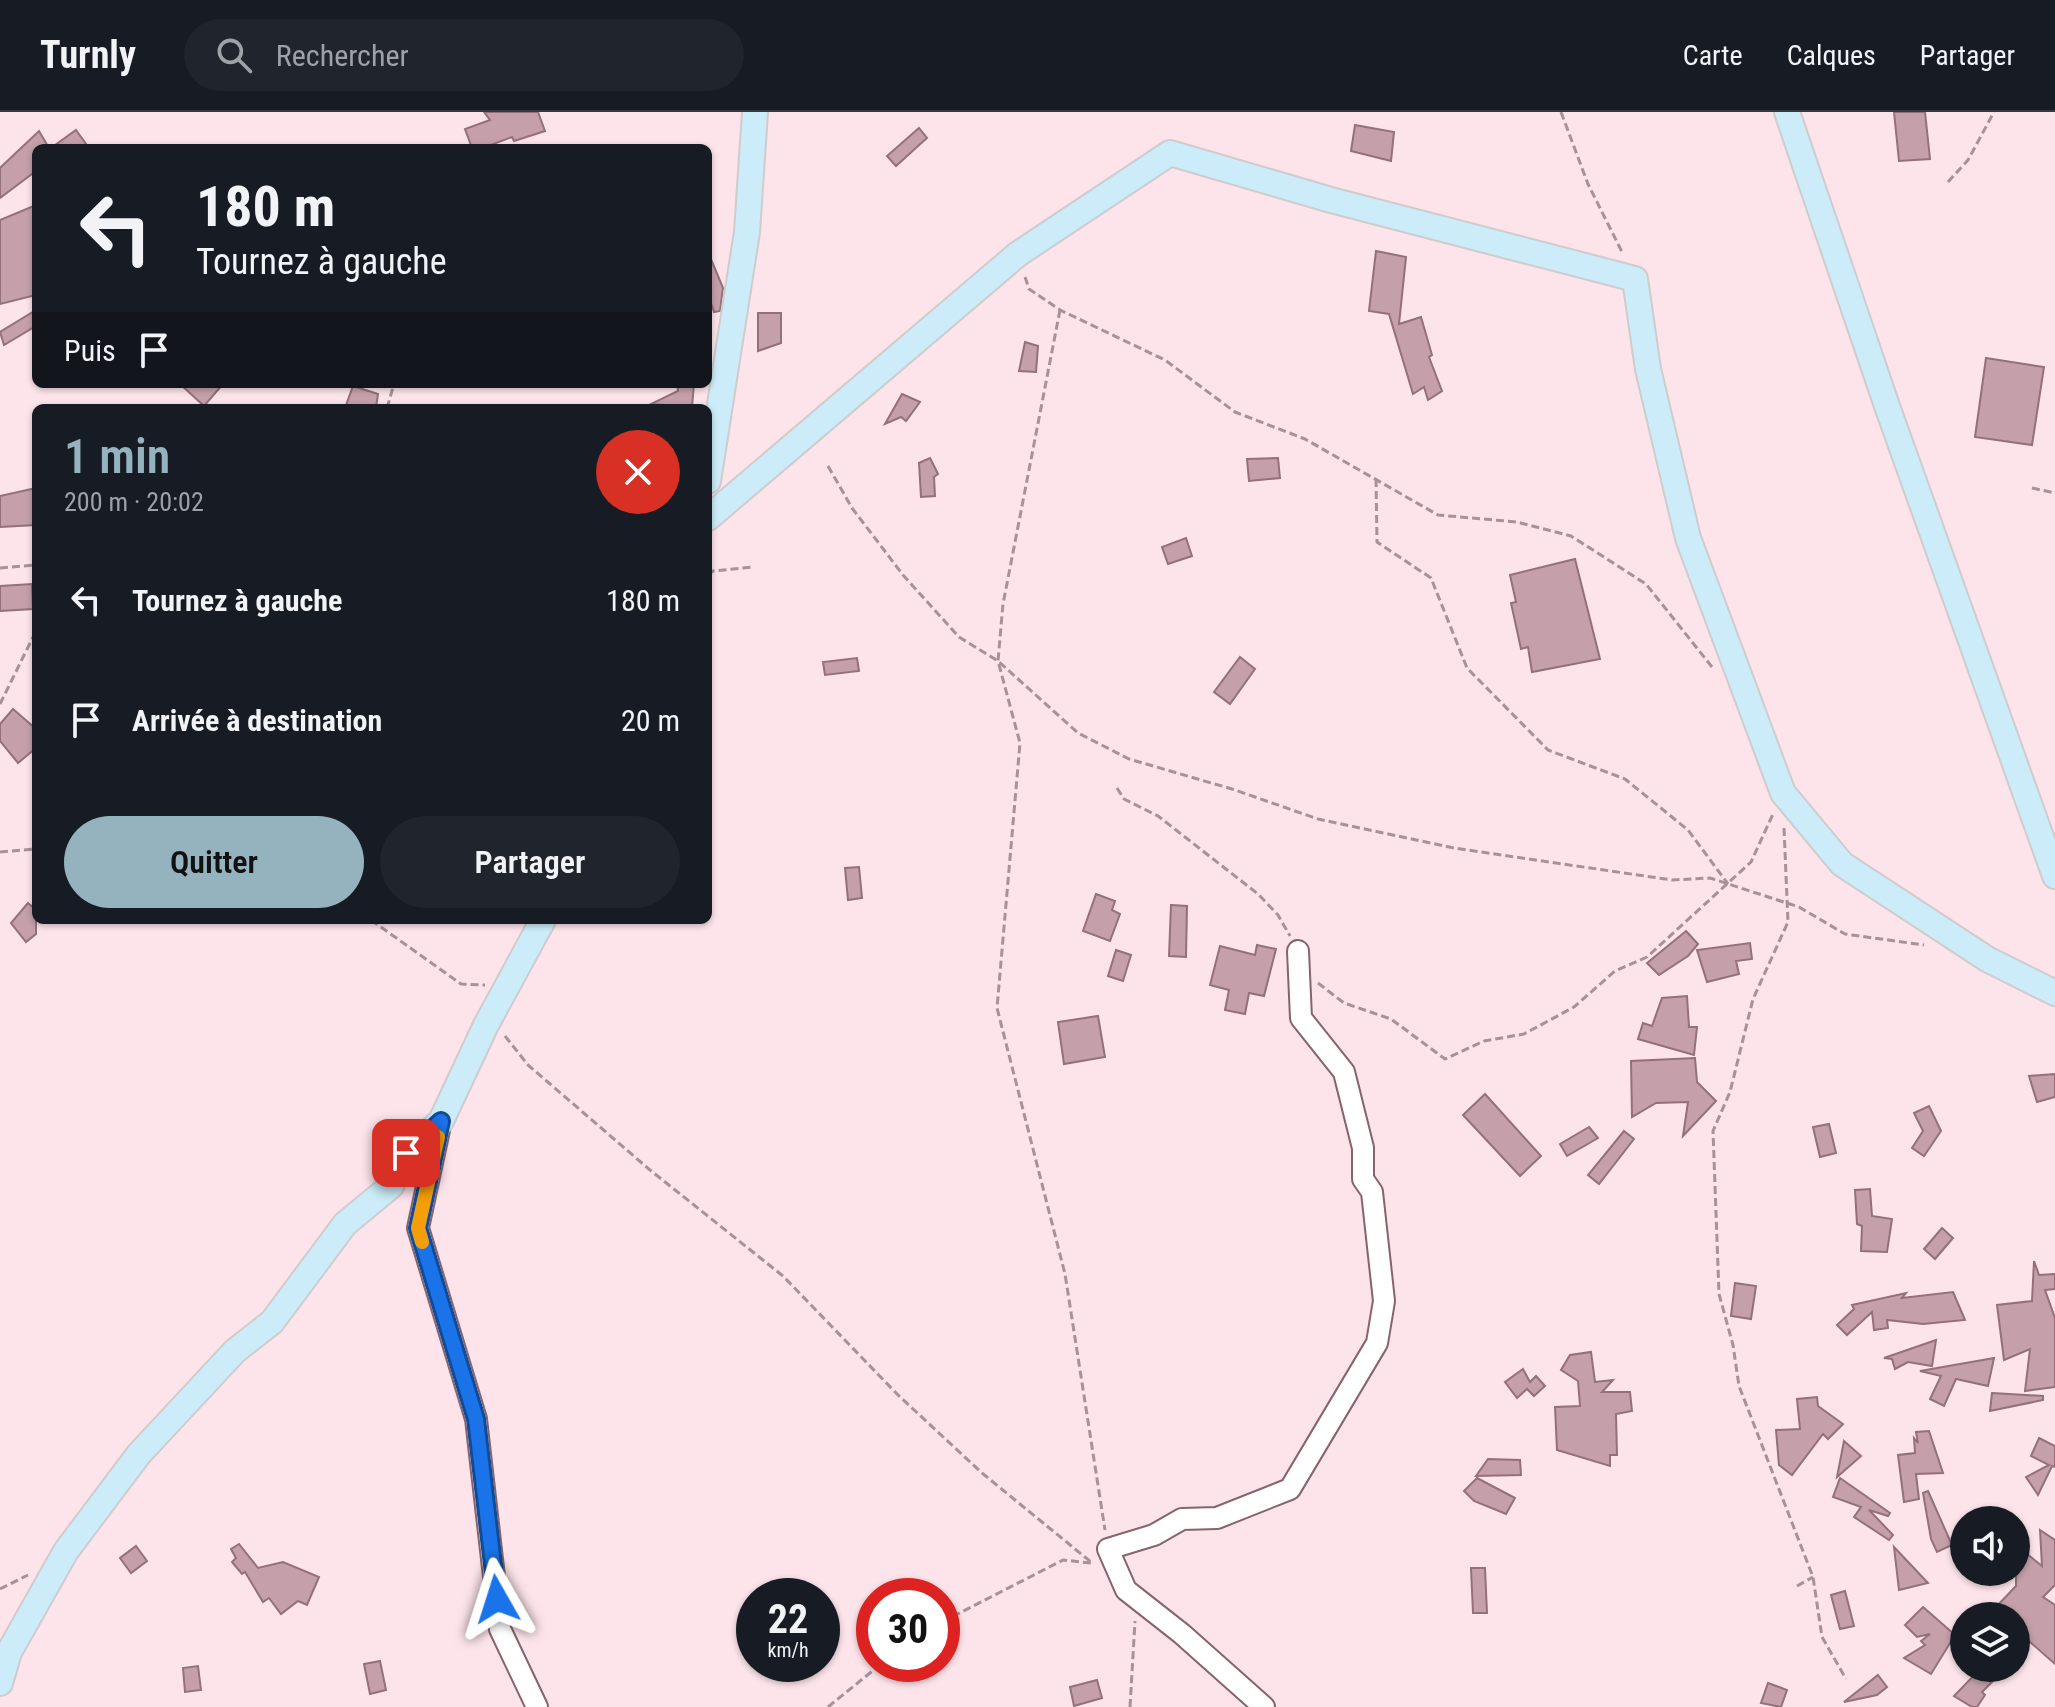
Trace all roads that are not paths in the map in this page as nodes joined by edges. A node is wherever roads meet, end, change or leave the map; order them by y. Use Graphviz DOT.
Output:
graph roads {
  1 [pos="755,112"];
  2 [pos="1787,112"];
  3 [pos="712,455"];
  4 [pos="712,515"];
  5 [pos="2055,876"];
  6 [pos="541,924"];
  7 [pos="1298,951"];
  8 [pos="2055,993"];
  9 [pos="441,1121"];
  10 [pos="0,1683"];
  11 [pos="537,1707"];
  12 [pos="1264,1707"];
  1 -- 3 [label="main road"];
  2 -- 5 [label="main road"];
  4 -- 8 [label="main road"];
  6 -- 9 [label="main road"];
  7 -- 12 [label="street"];
  9 -- 10 [label="main road"];
  9 -- 11 [label="street"];
}
